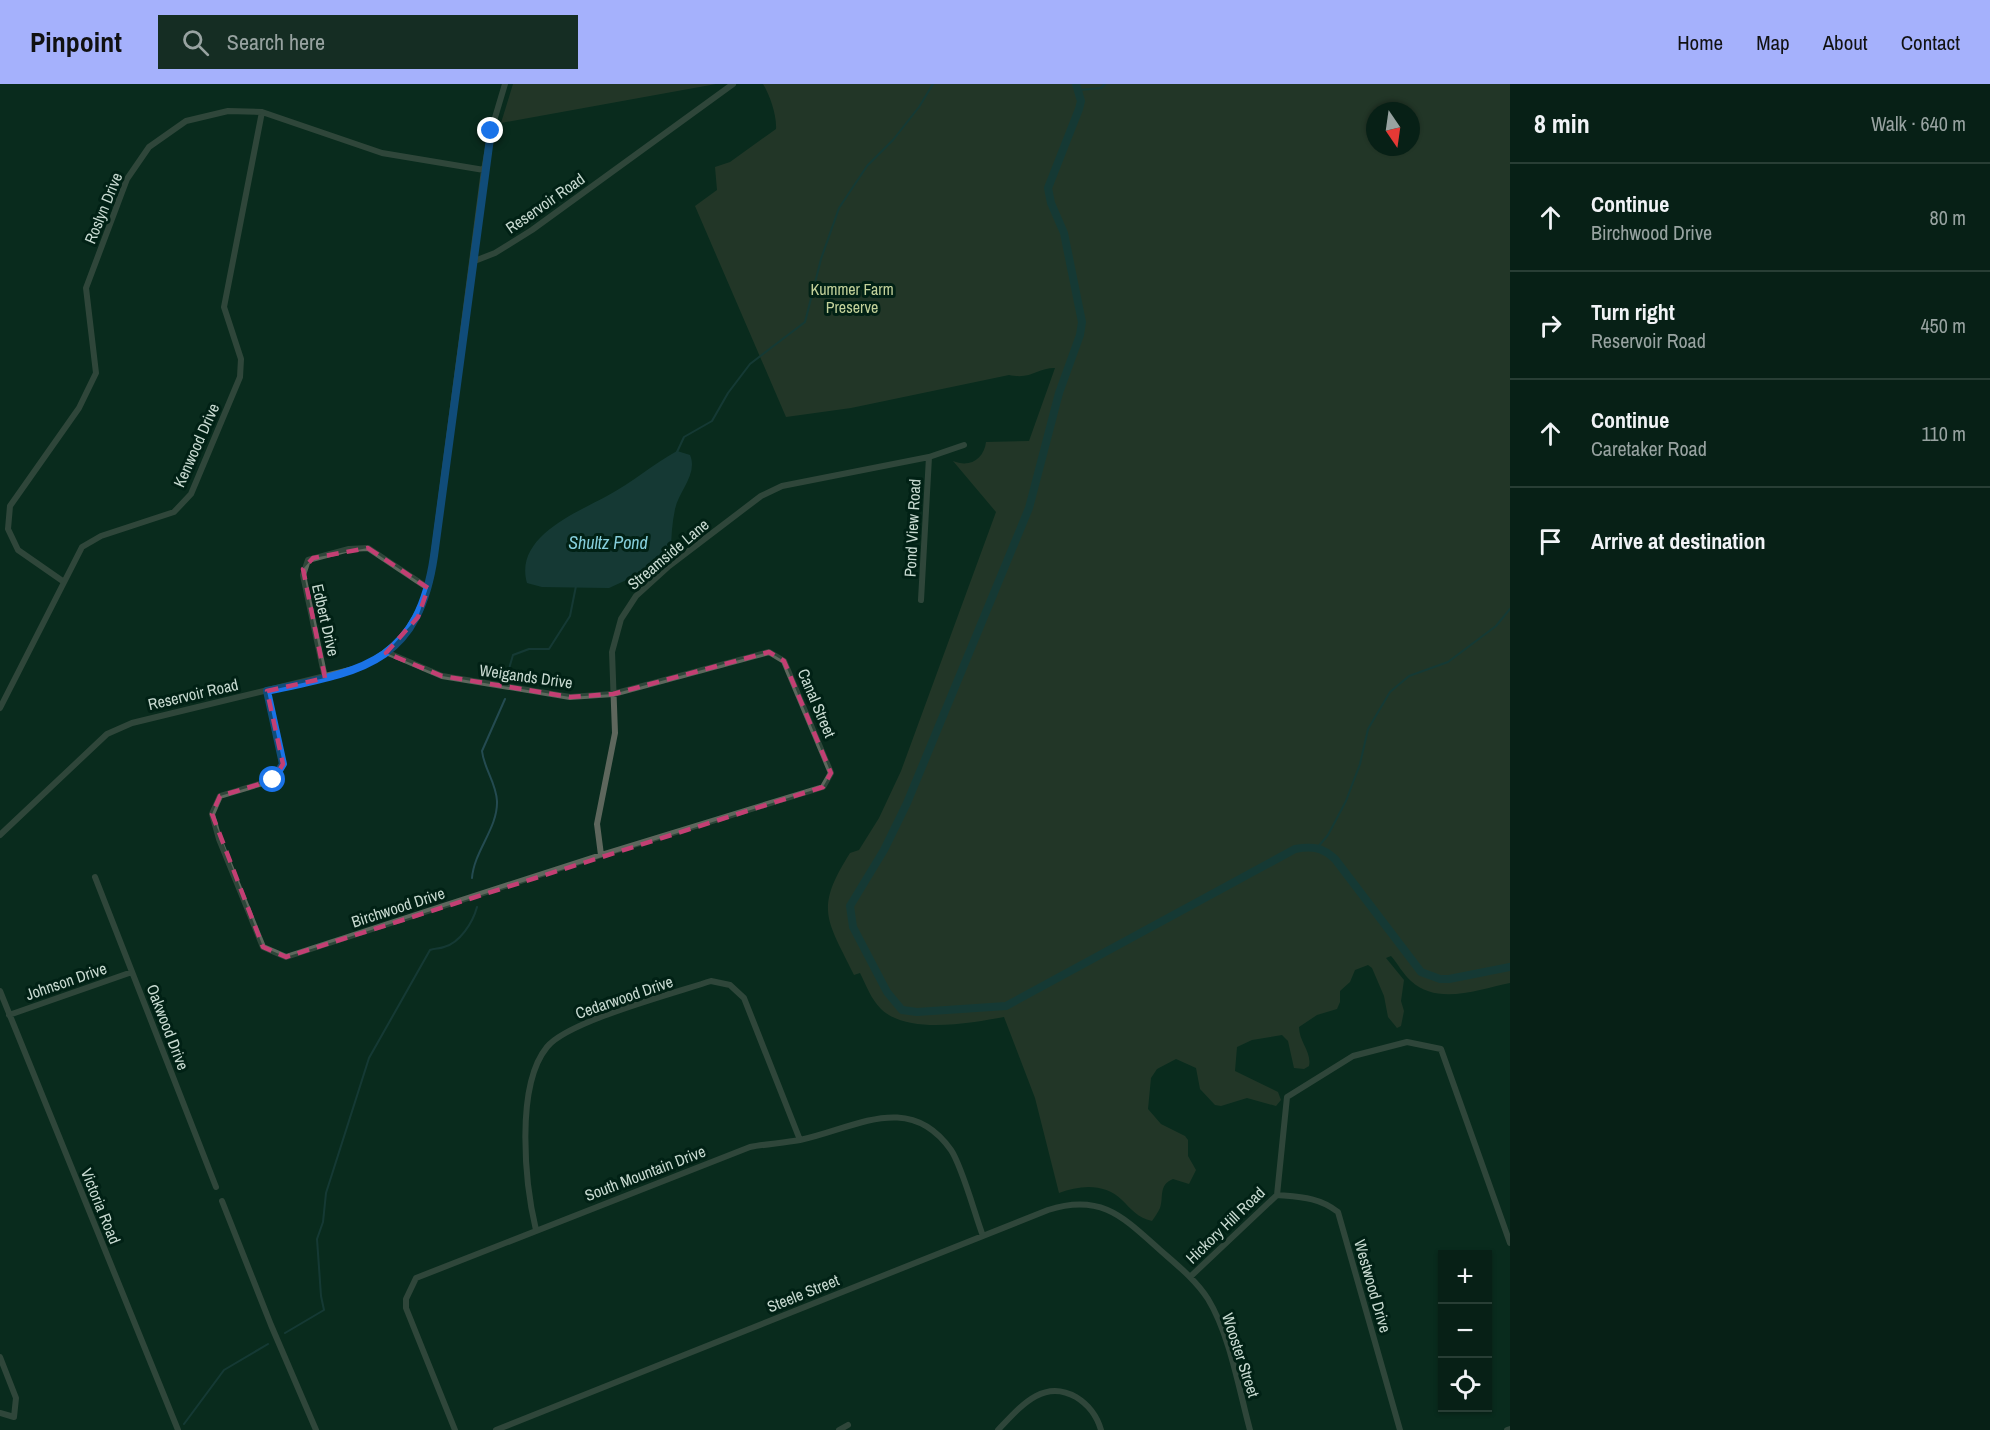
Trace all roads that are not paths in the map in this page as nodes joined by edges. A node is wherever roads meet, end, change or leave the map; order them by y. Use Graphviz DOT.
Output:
graph roads {
  1 [pos="505,84"];
  2 [pos="733,84"];
  3 [pos="262,112"];
  4 [pos="484,170"];
  5 [pos="472,262"];
  6 [pos="964,445"];
  7 [pos="929,457"];
  8 [pos="8,529"];
  9 [pos="0,531"];
  10 [pos="64,582"];
  11 [pos="428,588"];
  12 [pos="921,600"];
  13 [pos="386,652"];
  14 [pos="769,652"];
  15 [pos="325,678"];
  16 [pos="267,691"];
  17 [pos="613,694"];
  18 [pos="0,708"];
  19 [pos="831,773"];
  20 [pos="0,835"];
  21 [pos="601,855"];
  22 [pos="95,878"];
  23 [pos="132,972"];
  24 [pos="0,991"];
  25 [pos="9,1015"];
  26 [pos="800,1140"];
  27 [pos="216,1187"];
  28 [pos="1277,1195"];
  29 [pos="222,1201"];
  30 [pos="1122,1216"];
  31 [pos="536,1230"];
  32 [pos="983,1236"];
  33 [pos="1510,1243"];
  34 [pos="1190,1277"];
  35 [pos="0,1357"];
  36 [pos="0,1413"];
  37 [pos="848,1425"];
  38 [pos="178,1430"];
  39 [pos="316,1430"];
  40 [pos="455,1430"];
  41 [pos="496,1430"];
  42 [pos="839,1430"];
  43 [pos="998,1430"];
  44 [pos="1101,1430"];
  45 [pos="1250,1430"];
  46 [pos="1400,1430"];
  1 -- 4 [label="street"];
  2 -- 5 [label="street, Reservoir Road"];
  3 -- 4 [label="street, Roslyn Drive"];
  3 -- 8 [label="street, Roslyn Drive"];
  3 -- 10 [label="street, Kenwood Drive"];
  4 -- 5 [label="street"];
  5 -- 11 [label="street, Reservoir Road"];
  6 -- 7 [label="street, Streamside Lane"];
  7 -- 12 [label="street, Pond View Road"];
  7 -- 17 [label="street, Streamside Lane"];
  8 -- 9 [label="street"];
  8 -- 10 [label="street"];
  10 -- 18 [label="street, Kenwood Drive"];
  11 -- 13 [label="street, Reservoir Road"];
  11 -- 15 [label="street, Edbert Drive"];
  13 -- 15 [label="street, Reservoir Road"];
  13 -- 17 [label="street, Weigands Drive"];
  14 -- 17 [label="street, Weigands Drive"];
  14 -- 19 [label="street, Canal Street"];
  15 -- 16 [label="street, Reservoir Road"];
  16 -- 20 [label="street, Reservoir Road"];
  16 -- 21 [label="street, Birchwood Drive"];
  17 -- 21 [label="street, Streamside Lane"];
  19 -- 21 [label="street, Birchwood Drive"];
  22 -- 23 [label="street, Oakwood Drive"];
  23 -- 25 [label="street, Johnson Drive"];
  23 -- 27 [label="street, Oakwood Drive"];
  24 -- 25 [label="street, Victoria Road"];
  25 -- 38 [label="street, Victoria Road"];
  26 -- 31 [label="street, South Mountain Drive"];
  26 -- 31 [label="street, Cedarwood Drive"];
  26 -- 32 [label="street, South Mountain Drive"];
  28 -- 33 [label="street, Hickory Hill Road"];
  28 -- 34 [label="street, Hickory Hill Road"];
  28 -- 46 [label="street, Westwood Drive"];
  29 -- 39 [label="street"];
  30 -- 32 [label="street, Steele Street"];
  30 -- 34 [label="street, Wooster Street"];
  31 -- 40 [label="street, South Mountain Drive"];
  32 -- 41 [label="street, Steele Street"];
  34 -- 45 [label="street, Wooster Street"];
  35 -- 36 [label="street"];
  37 -- 42 [label="street"];
  43 -- 44 [label="street"];
}
